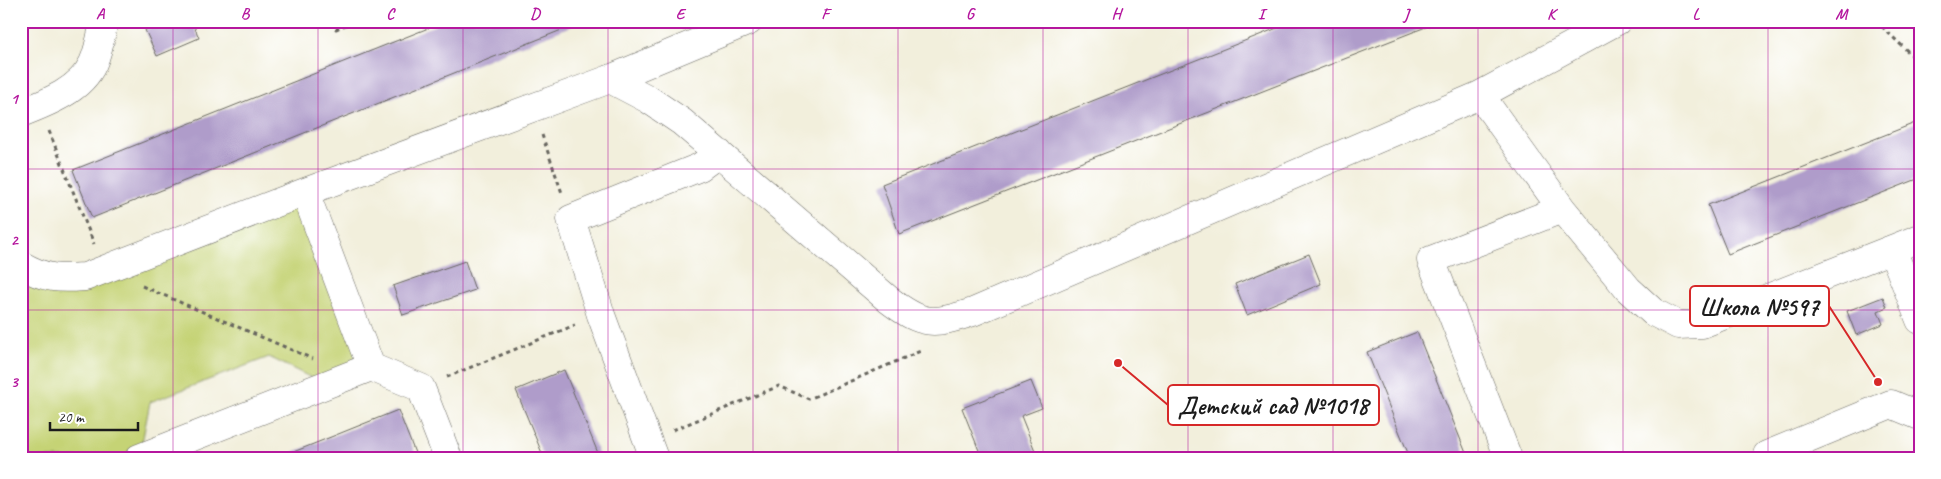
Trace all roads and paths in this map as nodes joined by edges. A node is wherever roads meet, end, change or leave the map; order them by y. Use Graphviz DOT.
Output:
graph roads {
  1 [pos="104,21"];
  2 [pos="332,21"];
  3 [pos="355,21"];
  4 [pos="749,21"];
  5 [pos="1617,21"];
  6 [pos="1876,21"];
  7 [pos="1920,63"];
  8 [pos="610,79"];
  9 [pos="1480,95"];
  10 [pos="30,109"];
  11 [pos="533,109"];
  12 [pos="719,153"];
  13 [pos="305,192"];
  14 [pos="1562,209"];
  15 [pos="571,220"];
  16 [pos="1920,238"];
  17 [pos="1892,250"];
  18 [pos="21,265"];
  19 [pos="105,270"];
  20 [pos="601,315"];
  21 [pos="1920,320"];
  22 [pos="360,371"];
  23 [pos="421,388"];
  24 [pos="1920,416"];
  25 [pos="139,458"];
  26 [pos="448,458"];
  27 [pos="654,458"];
  28 [pos="1508,458"];
  29 [pos="1766,458"];
  1 -- 10 [label="lane"];
  2 -- 3 [label="path"];
  4 -- 8 [label="lane"];
  5 -- 9 [label="lane"];
  6 -- 7 [label="path"];
  8 -- 11 [label="lane"];
  8 -- 12 [label="lane"];
  9 -- 12 [label="lane"];
  9 -- 14 [label="lane"];
  10 -- 19 [label="path"];
  11 -- 13 [label="lane"];
  11 -- 15 [label="path"];
  12 -- 15 [label="lane"];
  13 -- 19 [label="lane"];
  13 -- 22 [label="lane"];
  14 -- 17 [label="lane"];
  14 -- 28 [label="lane"];
  15 -- 20 [label="lane"];
  16 -- 17 [label="lane"];
  17 -- 21 [label="lane"];
  18 -- 19 [label="lane"];
  19 -- 22 [label="path"];
  20 -- 23 [label="path"];
  20 -- 27 [label="lane"];
  22 -- 23 [label="lane"];
  22 -- 25 [label="lane"];
  23 -- 26 [label="lane"];
  24 -- 29 [label="lane"];
}
